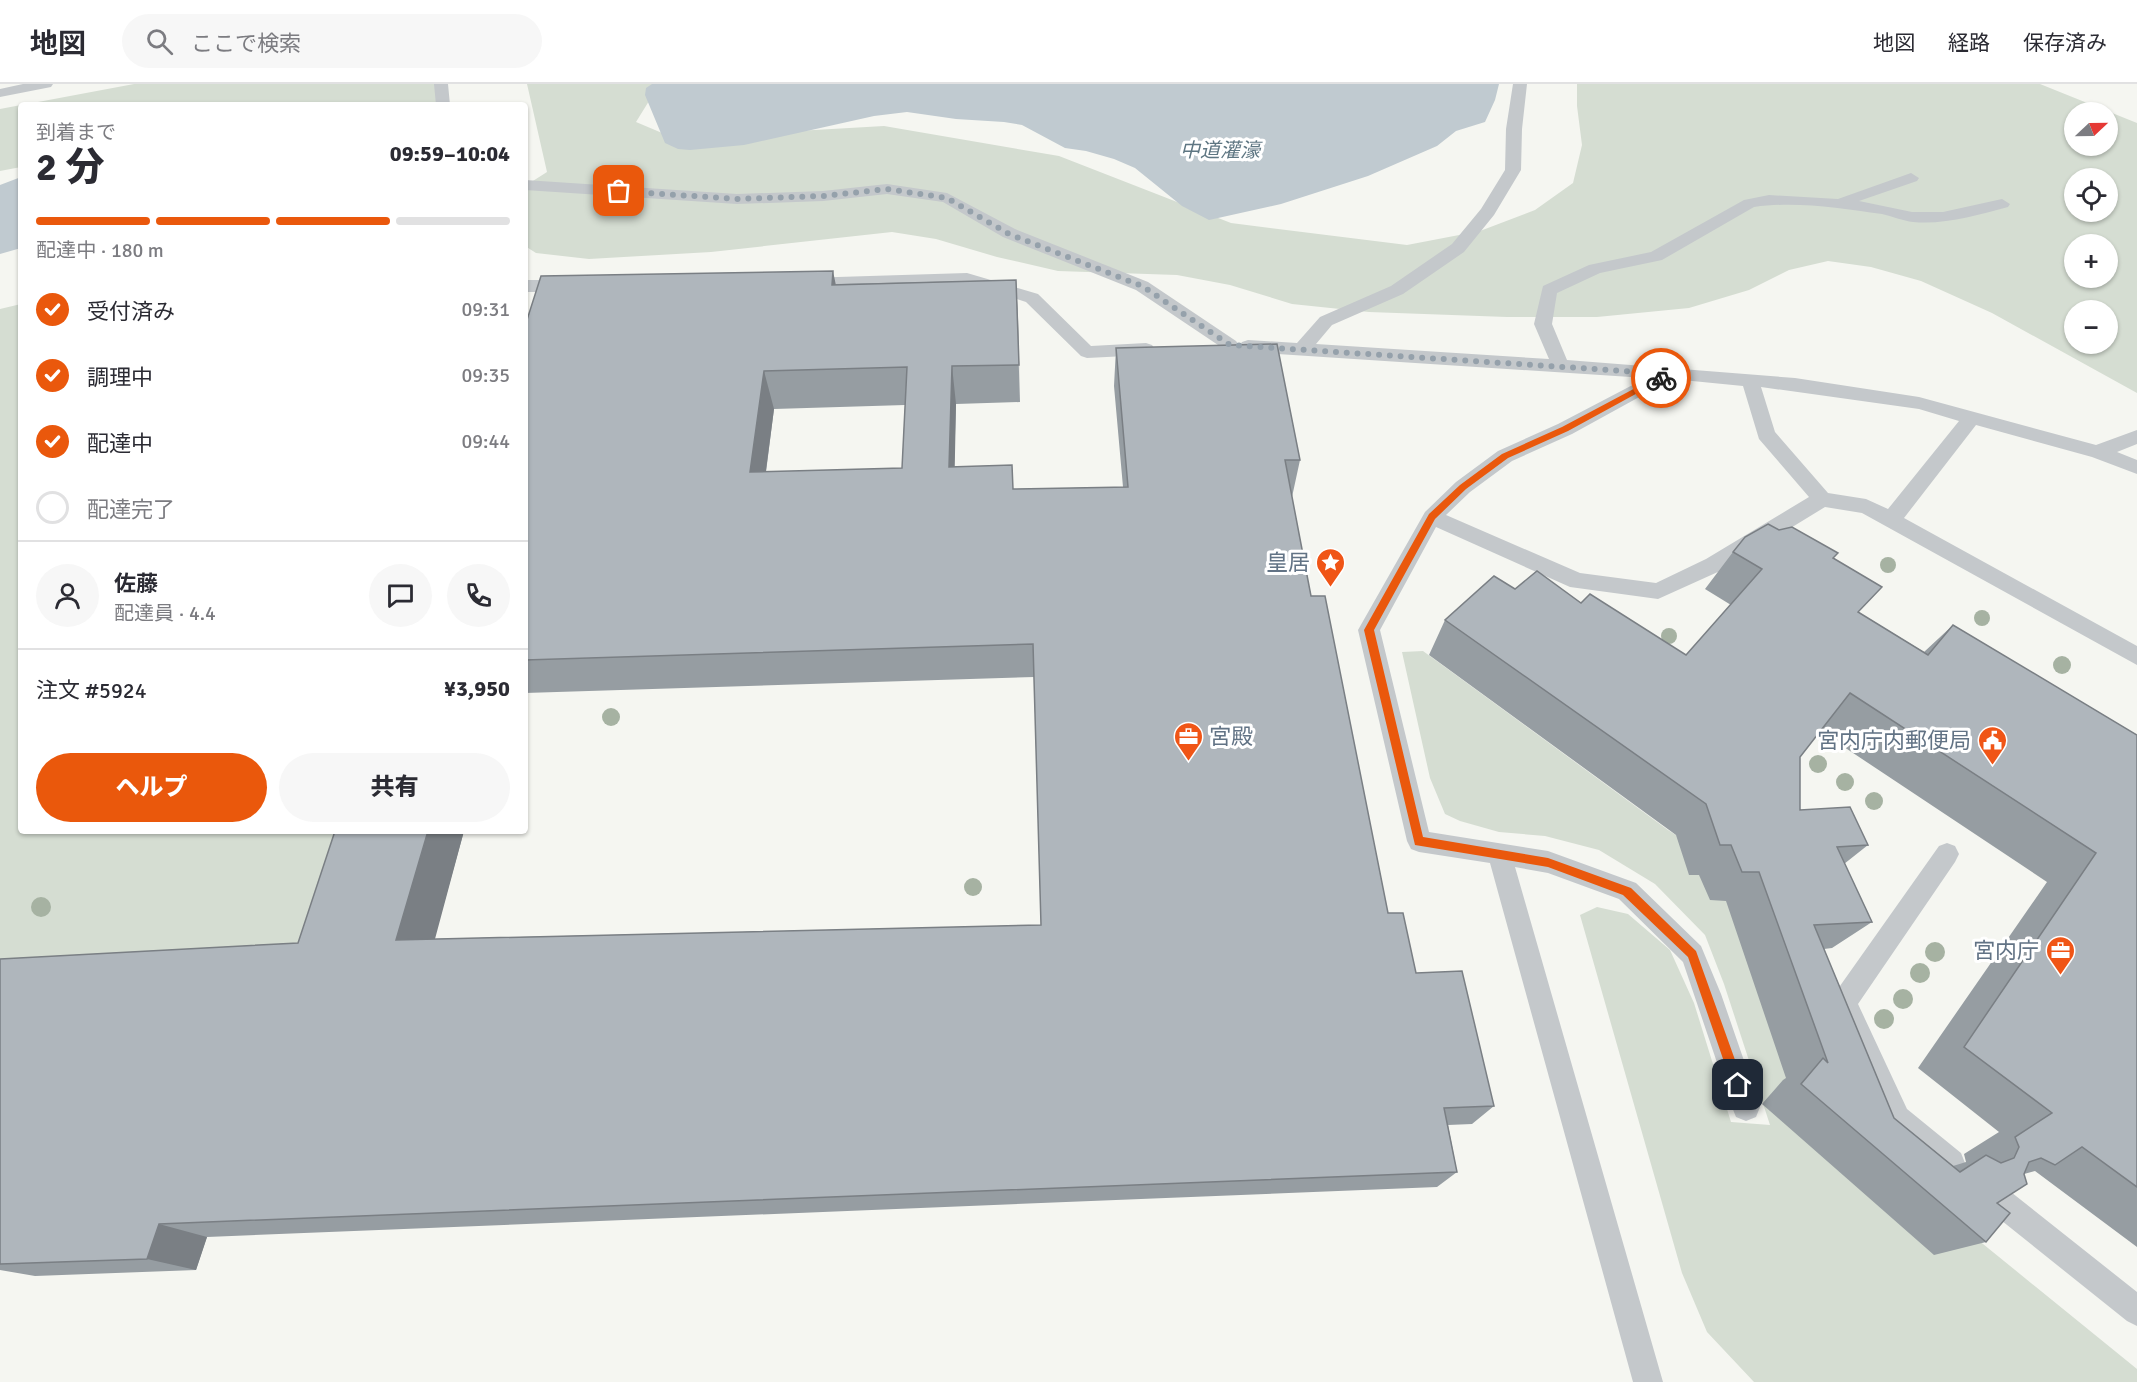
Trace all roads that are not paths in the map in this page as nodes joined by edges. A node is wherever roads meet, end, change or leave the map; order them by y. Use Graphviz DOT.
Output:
graph roads {
  1 [pos="46,84"];
  2 [pos="441,84"];
  3 [pos="1520,84"];
  4 [pos="0,93"];
  5 [pos="443,102"];
  6 [pos="1911,178"];
  7 [pos="528,185"];
  8 [pos="1840,203"];
  9 [pos="2002,204"];
  10 [pos="790,284"];
  11 [pos="528,286"];
  12 [pos="583,286"];
  13 [pos="1230,345"];
  14 [pos="1206,346"];
  15 [pos="1158,349"];
  16 [pos="1301,350"];
  17 [pos="1562,367"];
  18 [pos="1670,374"];
  19 [pos="1750,380"];
  20 [pos="1972,418"];
  21 [pos="2137,437"];
  22 [pos="2097,452"];
  23 [pos="2137,467"];
  24 [pos="1822,499"];
  25 [pos="1432,517"];
  26 [pos="1891,520"];
  27 [pos="2137,656"];
  28 [pos="1499,854"];
  29 [pos="1947,854"];
  30 [pos="1746,1107"];
  31 [pos="1951,1162"];
  32 [pos="1987,1191"];
  33 [pos="2137,1311"];
  34 [pos="1648,1382"];
  1 -- 4 [label="lane"];
  2 -- 5 [label="lane"];
  3 -- 16 [label="lane"];
  6 -- 8 [label="lane"];
  7 -- 13 [label="lane"];
  8 -- 9 [label="lane"];
  8 -- 17 [label="lane"];
  10 -- 15 [label="lane"];
  11 -- 12 [label="lane"];
  13 -- 14 [label="lane"];
  13 -- 16 [label="lane"];
  16 -- 17 [label="lane"];
  17 -- 18 [label="lane"];
  18 -- 19 [label="lane"];
  18 -- 25 [label="lane"];
  19 -- 20 [label="lane"];
  19 -- 24 [label="lane"];
  20 -- 22 [label="lane"];
  20 -- 26 [label="lane"];
  21 -- 22 [label="lane"];
  22 -- 23 [label="lane"];
  24 -- 25 [label="lane"];
  24 -- 26 [label="lane"];
  25 -- 28 [label="lane"];
  26 -- 27 [label="lane"];
  28 -- 30 [label="lane"];
  28 -- 34 [label="lane"];
  29 -- 31 [label="lane"];
  32 -- 33 [label="lane"];
}
